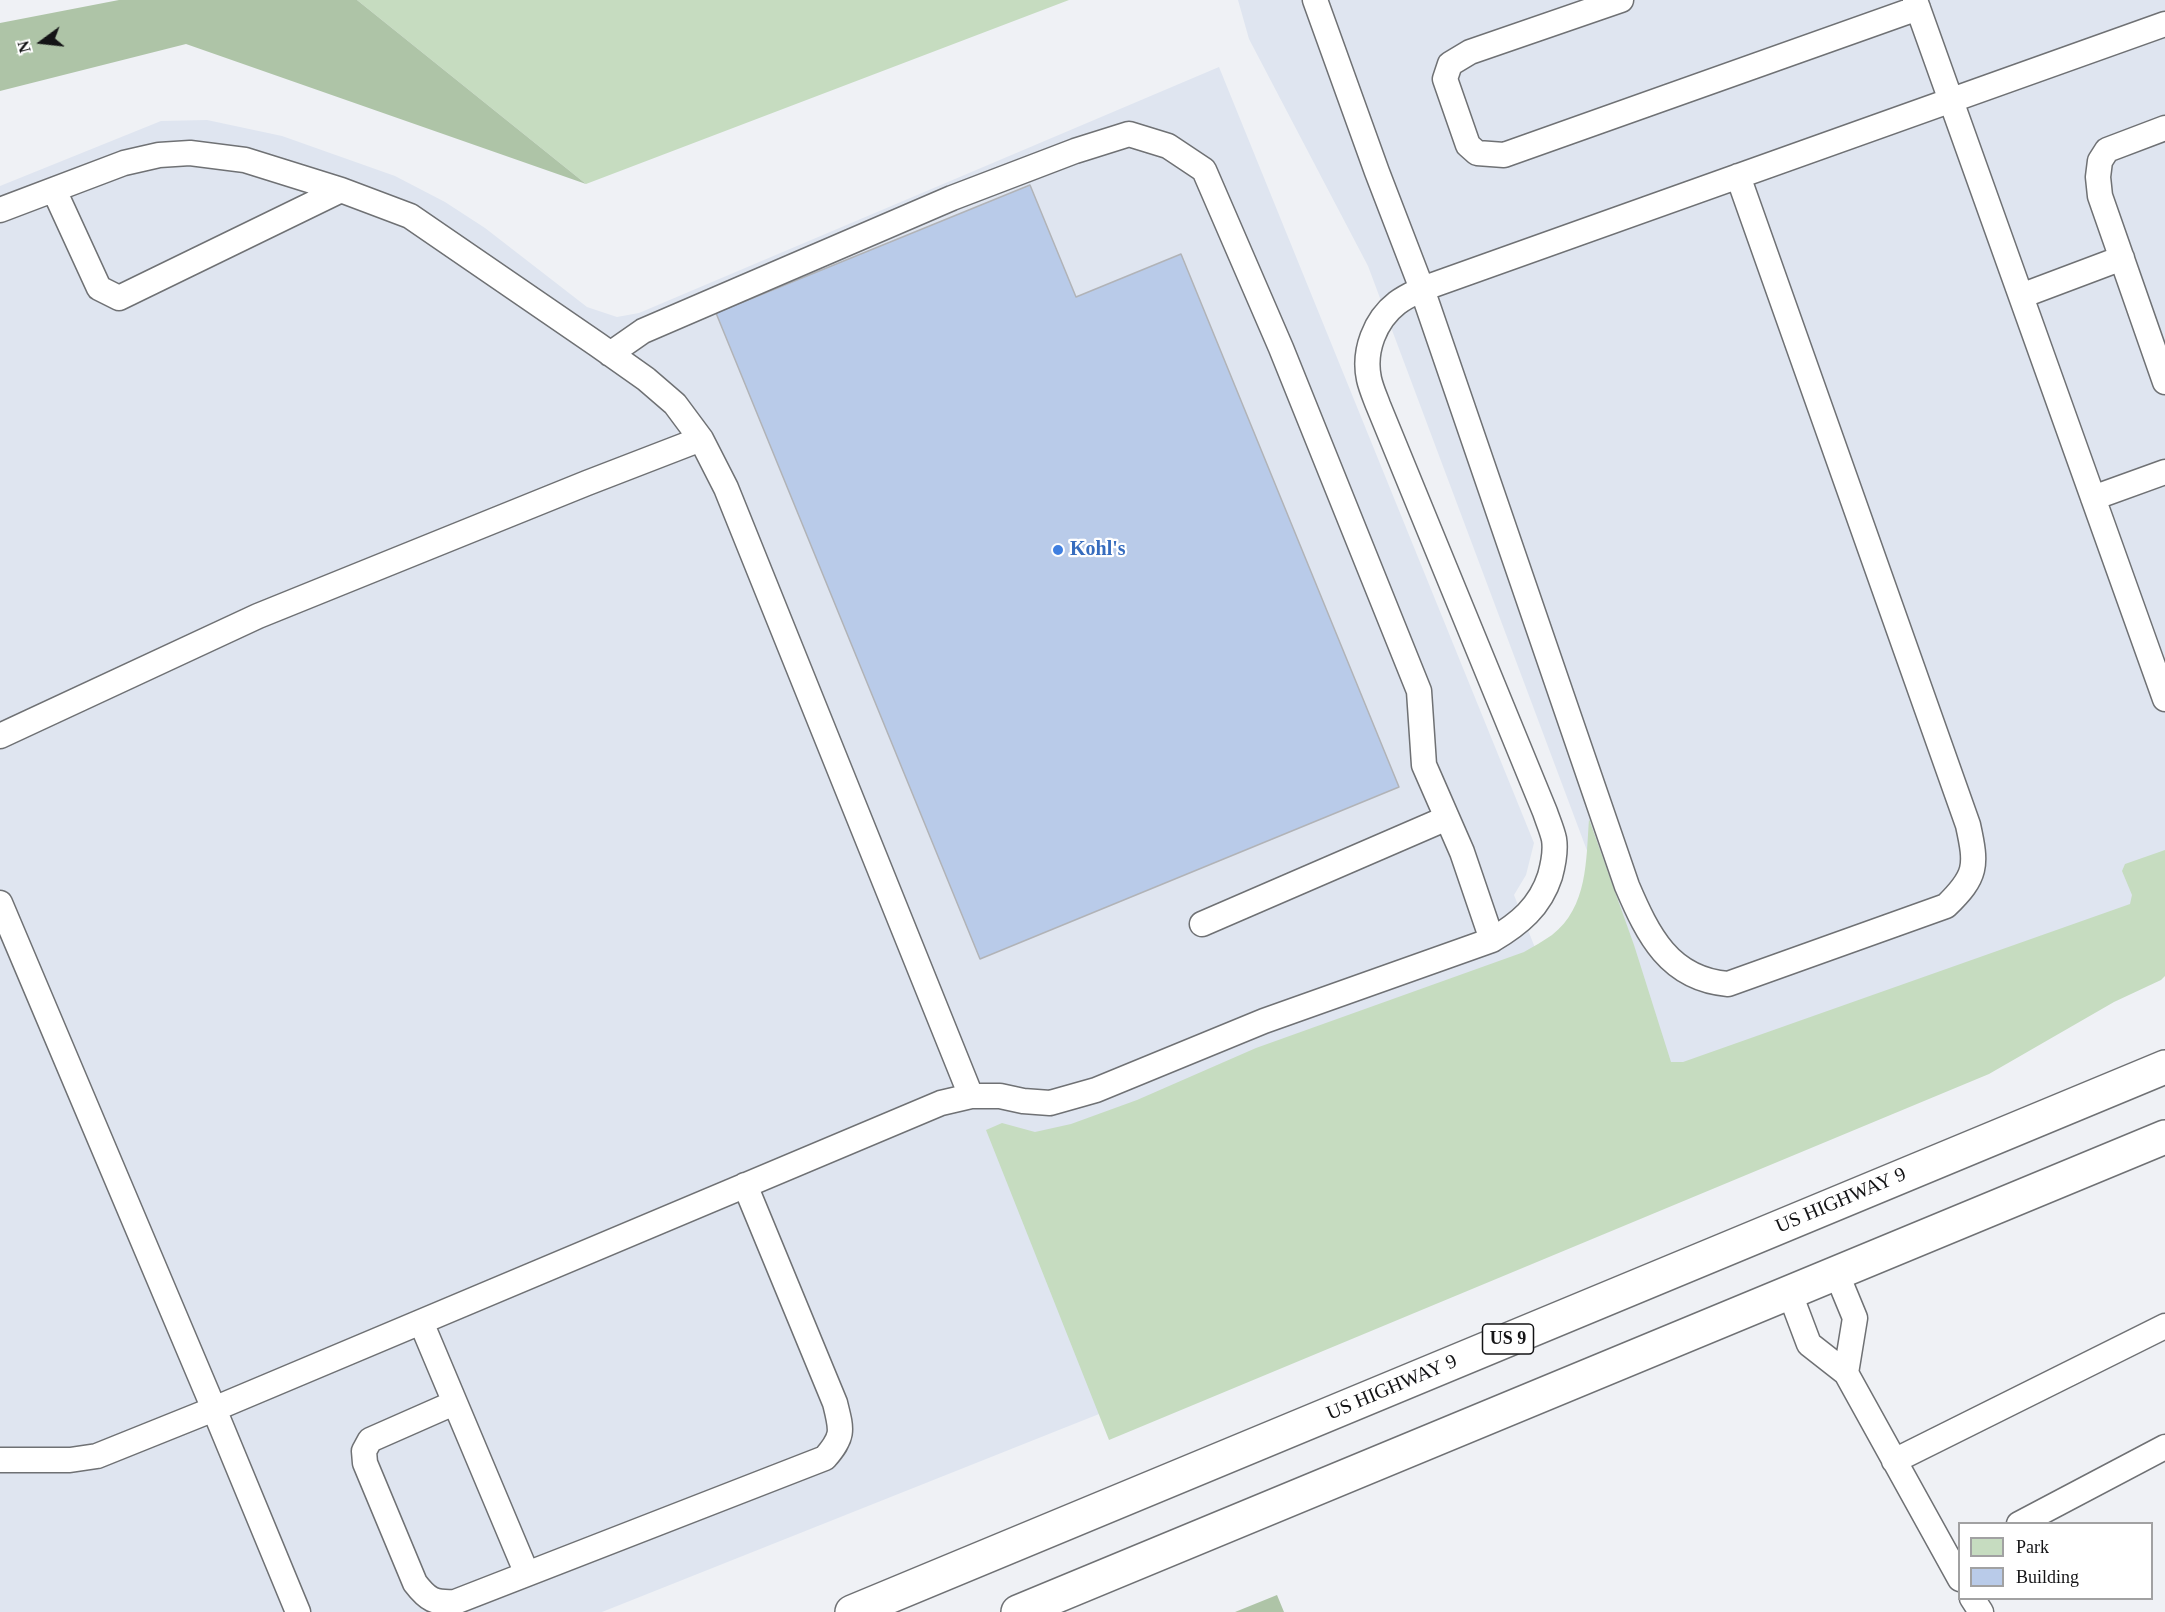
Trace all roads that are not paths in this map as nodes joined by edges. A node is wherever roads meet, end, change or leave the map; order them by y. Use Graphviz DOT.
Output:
graph roads {
  1 [pos="1315,0"];
  2 [pos="1621,0"];
  3 [pos="1916,4"];
  4 [pos="2165,24"];
  5 [pos="1951,100"];
  6 [pos="2165,128"];
  7 [pos="1738,176"];
  8 [pos="54,190"];
  9 [pos="341,190"];
  10 [pos="0,210"];
  11 [pos="2122,258"];
  12 [pos="1422,289"];
  13 [pos="2021,296"];
  14 [pos="610,354"];
  15 [pos="2165,382"];
  16 [pos="701,439"];
  17 [pos="2165,472"];
  18 [pos="2093,498"];
  19 [pos="2165,699"];
  20 [pos="0,736"];
  21 [pos="1447,818"];
  22 [pos="0,903"];
  23 [pos="1202,924"];
  24 [pos="1492,940"];
  25 [pos="2165,1067"];
  26 [pos="971,1095"];
  27 [pos="2165,1137"];
  28 [pos="745,1185"];
  29 [pos="1836,1272"];
  30 [pos="1789,1291"];
  31 [pos="421,1322"];
  32 [pos="2165,1326"];
  33 [pos="1846,1373"];
  34 [pos="454,1403"];
  35 [pos="214,1408"];
  36 [pos="2165,1447"];
  37 [pos="0,1460"];
  38 [pos="1894,1461"];
  39 [pos="2023,1522"];
  40 [pos="1956,1565"];
  41 [pos="527,1574"];
  42 [pos="298,1612"];
  43 [pos="852,1612"];
  44 [pos="1018,1612"];
  1 -- 12 [label="lane"];
  2 -- 3 [label="lane"];
  3 -- 5 [label="lane"];
  4 -- 5 [label="lane"];
  5 -- 7 [label="lane"];
  5 -- 13 [label="lane"];
  6 -- 11 [label="lane"];
  7 -- 12 [label="lane"];
  7 -- 12 [label="lane"];
  8 -- 9 [label="lane"];
  8 -- 9 [label="lane"];
  8 -- 10 [label="lane"];
  9 -- 14 [label="lane"];
  11 -- 13 [label="lane"];
  11 -- 15 [label="lane"];
  12 -- 24 [label="lane"];
  13 -- 18 [label="lane"];
  14 -- 16 [label="lane"];
  14 -- 21 [label="lane"];
  16 -- 20 [label="lane"];
  16 -- 26 [label="lane"];
  17 -- 18 [label="lane"];
  18 -- 19 [label="lane"];
  21 -- 23 [label="lane"];
  21 -- 24 [label="lane"];
  22 -- 35 [label="lane"];
  24 -- 26 [label="lane"];
  25 -- 43 [label="highway, US HIGHWAY 9 / US 9"];
  26 -- 28 [label="lane"];
  27 -- 29 [label="highway"];
  28 -- 31 [label="lane"];
  28 -- 41 [label="lane"];
  29 -- 30 [label="highway"];
  29 -- 33 [label="lane"];
  30 -- 33 [label="lane"];
  30 -- 44 [label="highway"];
  31 -- 34 [label="lane"];
  31 -- 35 [label="lane"];
  32 -- 38 [label="lane"];
  33 -- 38 [label="lane"];
  34 -- 41 [label="lane"];
  34 -- 41 [label="lane"];
  35 -- 37 [label="lane"];
  35 -- 42 [label="lane"];
  36 -- 39 [label="lane"];
  38 -- 40 [label="lane"];
}
